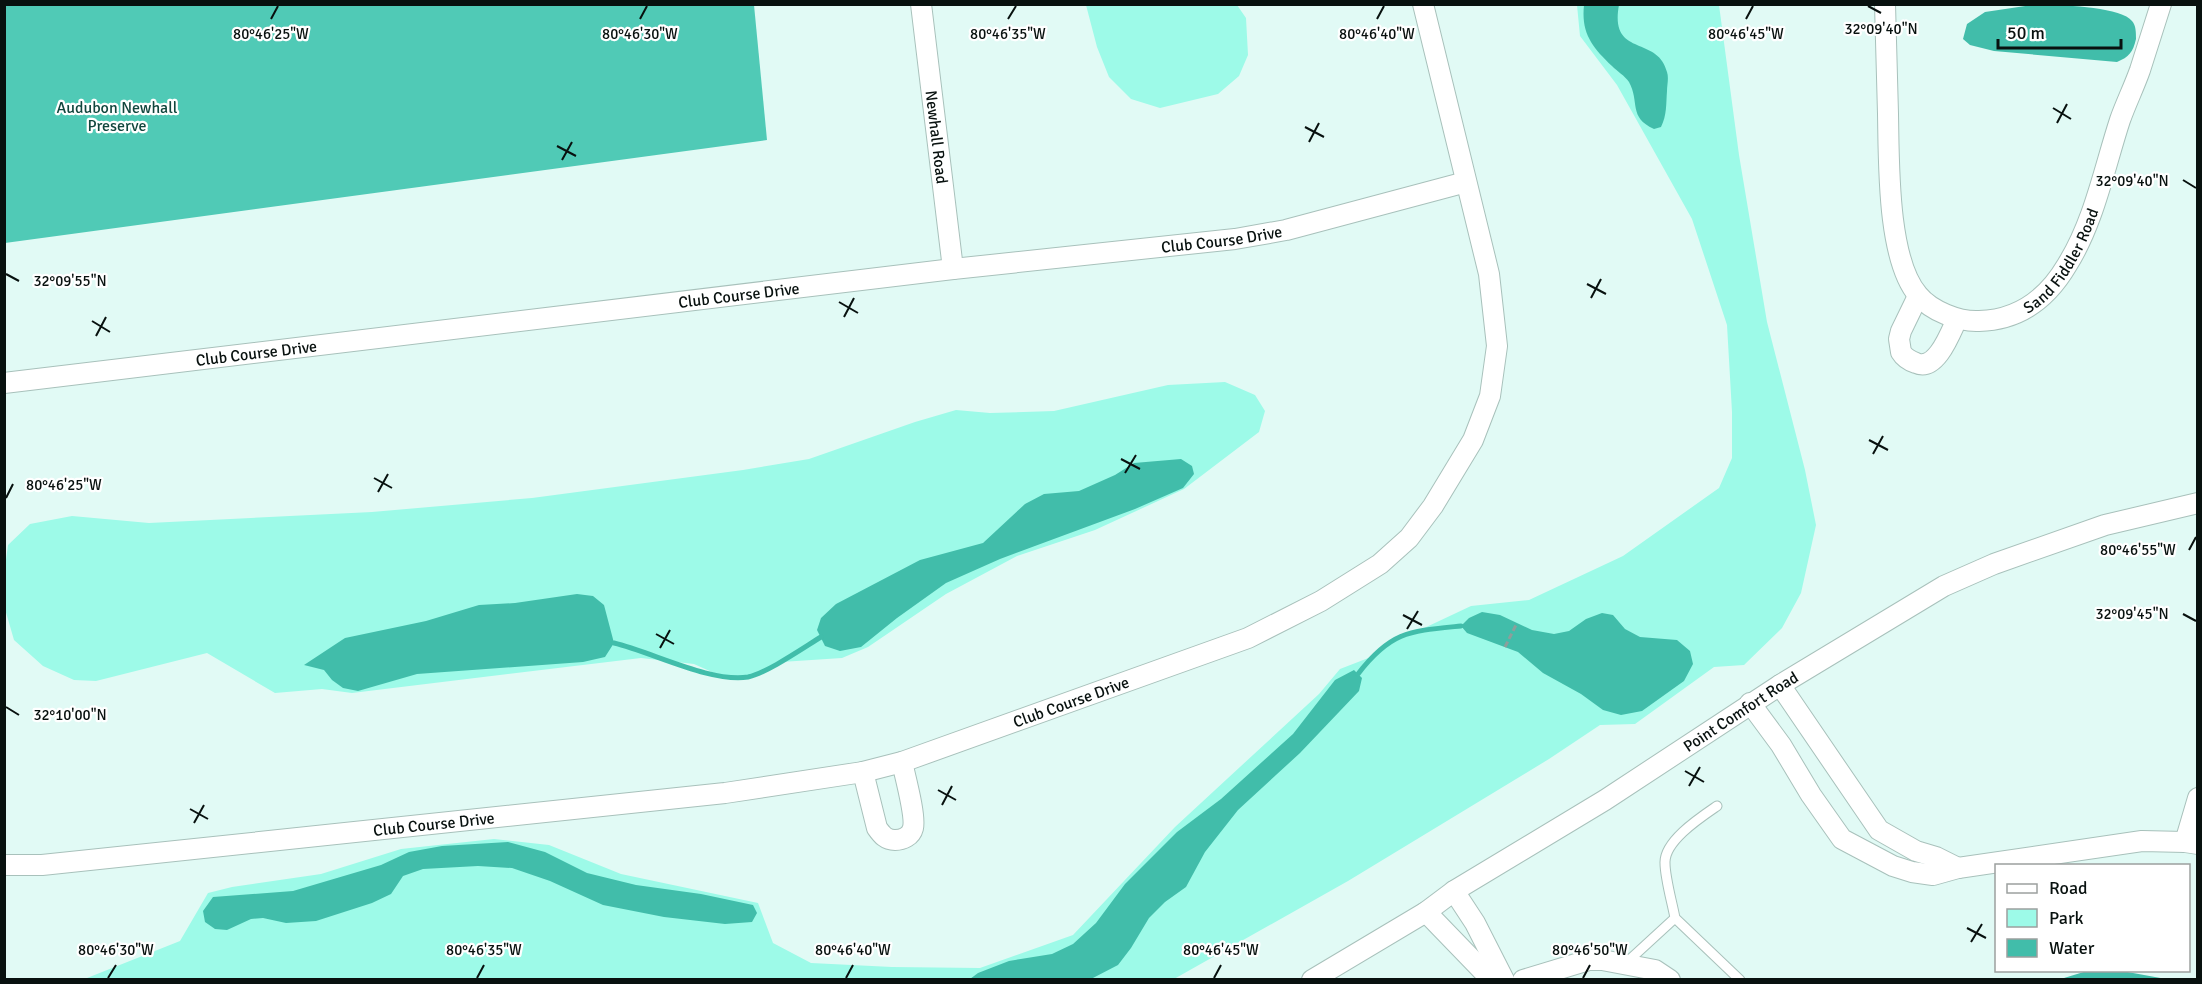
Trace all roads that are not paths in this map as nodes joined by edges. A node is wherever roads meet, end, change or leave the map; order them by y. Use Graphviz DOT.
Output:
graph roads {
  1 [pos="921,4"];
  2 [pos="1423,4"];
  3 [pos="1885,4"];
  4 [pos="2161,4"];
  5 [pos="1466,182"];
  6 [pos="953,269"];
  7 [pos="1918,296"];
  8 [pos="1957,319"];
  9 [pos="4,383"];
  10 [pos="2198,503"];
  11 [pos="1779,685"];
  12 [pos="1750,703"];
  13 [pos="1810,729"];
  14 [pos="1781,745"];
  15 [pos="902,762"];
  16 [pos="863,772"];
  17 [pos="2198,798"];
  18 [pos="1717,806"];
  19 [pos="1879,830"];
  20 [pos="2191,843"];
  21 [pos="1862,851"];
  22 [pos="4,865"];
  23 [pos="1958,868"];
  24 [pos="1454,891"];
  25 [pos="1426,912"];
  26 [pos="1675,918"];
  27 [pos="1629,971"];
  28 [pos="1312,980"];
  29 [pos="1498,980"];
  30 [pos="1504,980"];
  31 [pos="1523,980"];
  32 [pos="1670,980"];
  33 [pos="1740,980"];
  1 -- 6 [label="street, Newhall Road"];
  2 -- 5 [label="street, Club Course Drive"];
  3 -- 7 [label="street"];
  4 -- 8 [label="street, Sand Fiddler Road"];
  5 -- 6 [label="street, Club Course Drive"];
  5 -- 15 [label="street, Club Course Drive"];
  6 -- 9 [label="street, Club Course Drive"];
  7 -- 8 [label="street, Sand Fiddler Road"];
  7 -- 8 [label="street"];
  10 -- 11 [label="street, Point Comfort Road"];
  11 -- 12 [label="street, Point Comfort Road"];
  11 -- 13 [label="street"];
  12 -- 14 [label="street"];
  12 -- 24 [label="street, Point Comfort Road"];
  13 -- 14 [label="street"];
  13 -- 19 [label="street"];
  14 -- 21 [label="street"];
  15 -- 16 [label="street, Club Course Drive"];
  15 -- 16 [label="street"];
  16 -- 22 [label="street, Club Course Drive"];
  17 -- 20 [label="street"];
  18 -- 26 [label="lane"];
  19 -- 21 [label="street"];
  19 -- 23 [label="street"];
  20 -- 23 [label="street"];
  21 -- 23 [label="street"];
  24 -- 25 [label="street, Point Comfort Road"];
  24 -- 30 [label="street"];
  25 -- 28 [label="street, Point Comfort Road"];
  25 -- 29 [label="street"];
  26 -- 27 [label="lane"];
  26 -- 33 [label="lane"];
  27 -- 31 [label="street"];
  27 -- 32 [label="street"];
}
